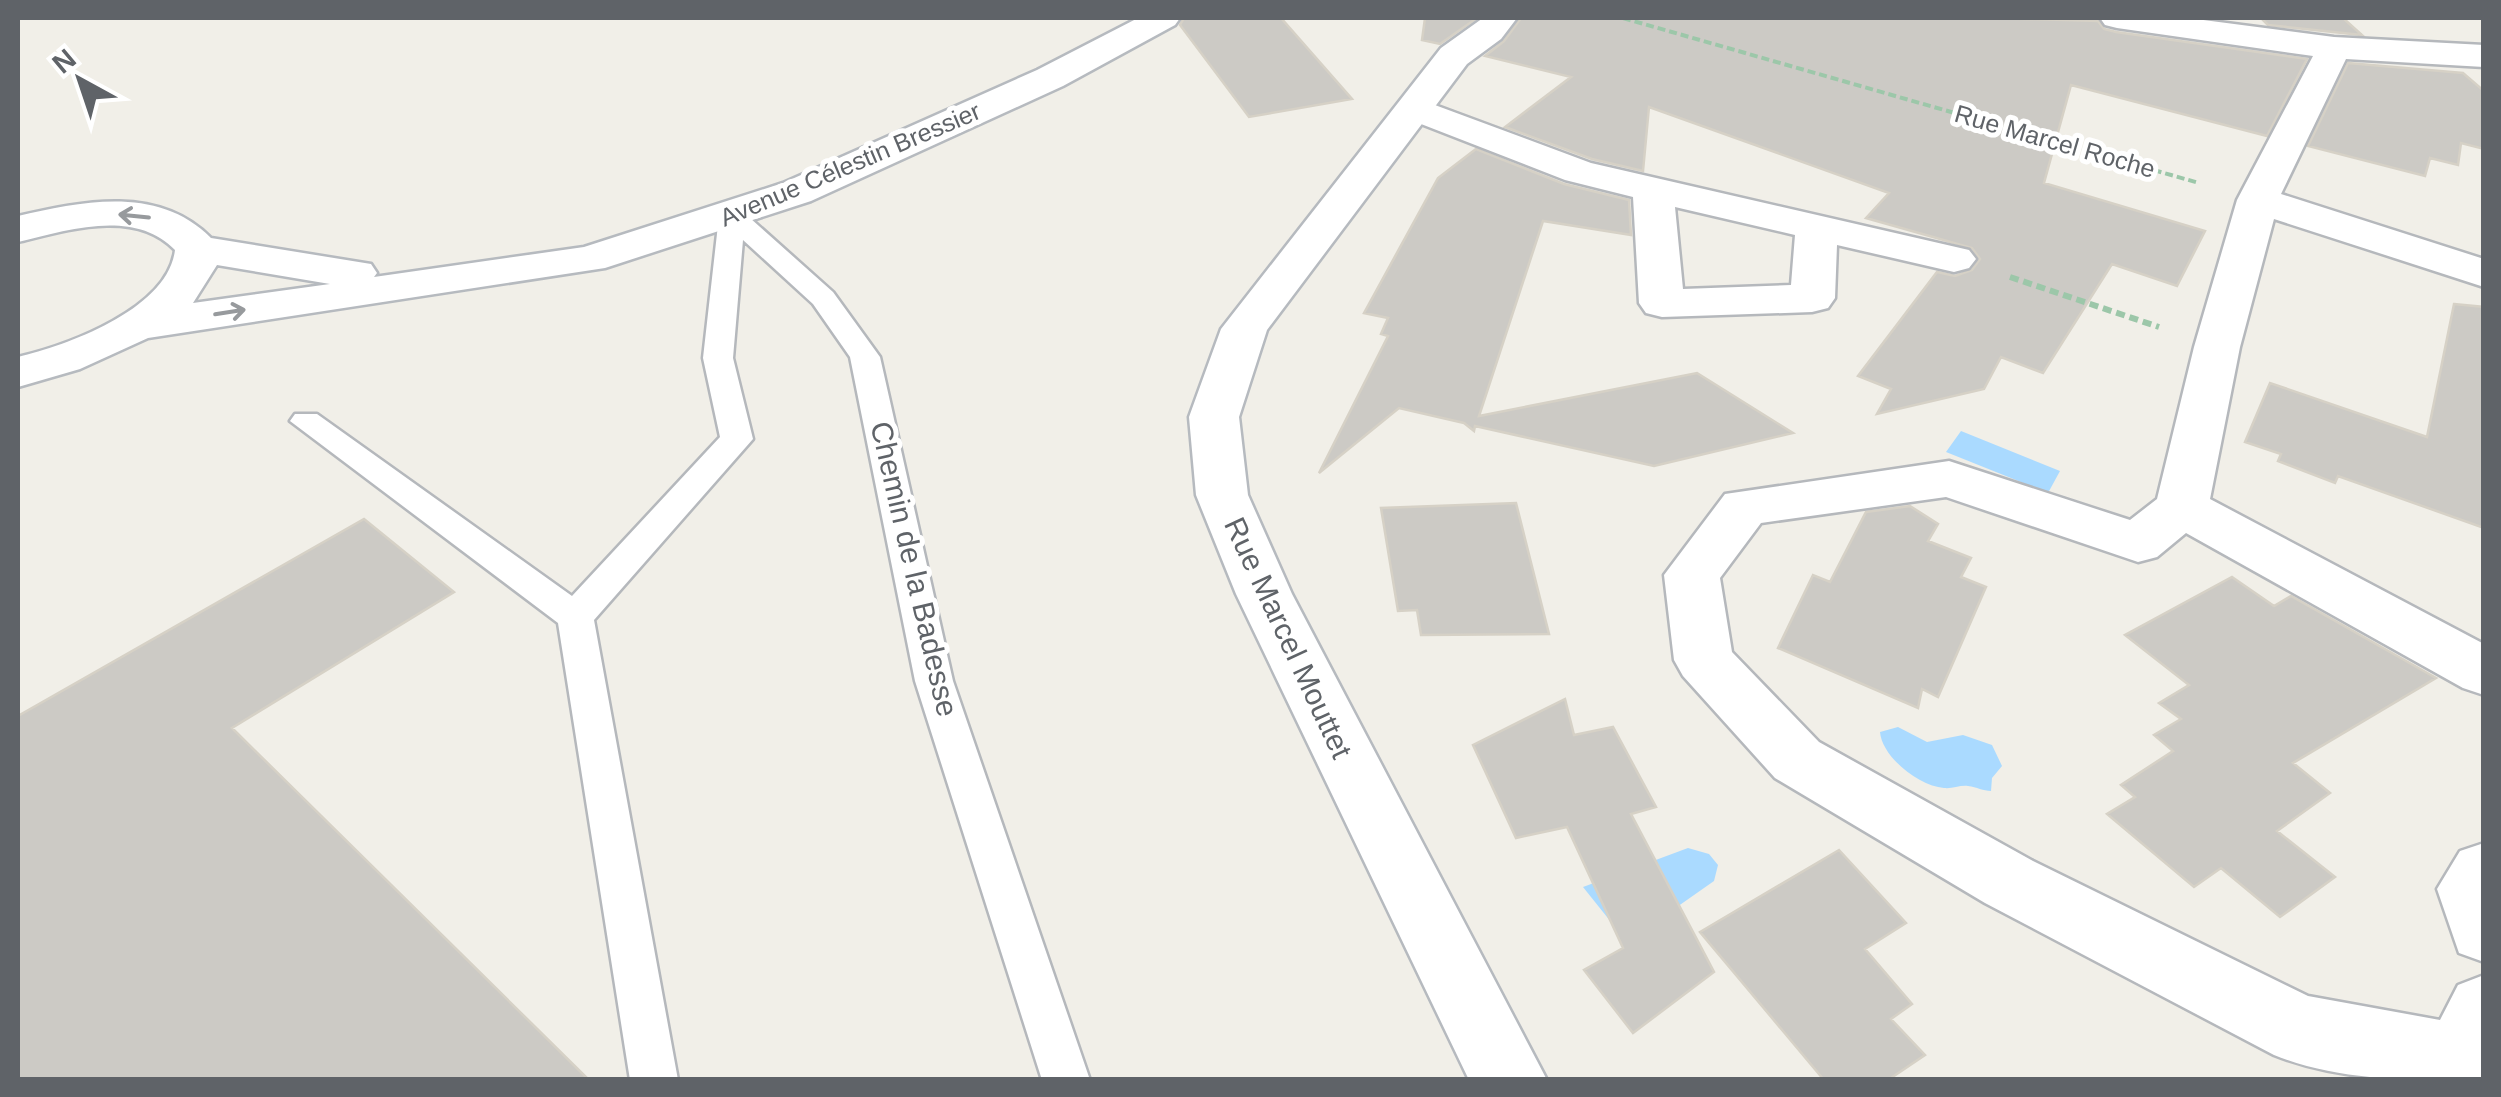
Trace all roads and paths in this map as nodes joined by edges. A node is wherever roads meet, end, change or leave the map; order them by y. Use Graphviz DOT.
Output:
graph roads {
  1 [pos="1163,18"];
  2 [pos="1500,18"];
  3 [pos="1624,18"];
  4 [pos="2117,18"];
  5 [pos="2452,18"];
  6 [pos="1458,36"];
  7 [pos="2484,40"];
  8 [pos="2334,48"];
  9 [pos="2484,56"];
  10 [pos="1416,110"];
  11 [pos="1653,189"];
  12 [pos="2258,200"];
  13 [pos="18,206"];
  14 [pos="732,216"];
  15 [pos="71,218"];
  16 [pos="1816,225"];
  17 [pos="18,229"];
  18 [pos="197,248"];
  19 [pos="1954,259"];
  20 [pos="2484,274"];
  21 [pos="463,276"];
  22 [pos="134,326"];
  23 [pos="2217,347"];
  24 [pos="18,372"];
  25 [pos="306,421"];
  26 [pos="2182,508"];
  27 [pos="575,617"];
  28 [pos="2484,672"];
  29 [pos="2484,872"];
  30 [pos="2484,930"];
  31 [pos="2484,1009"];
  32 [pos="654,1080"];
  33 [pos="1066,1080"];
  34 [pos="1509,1080"];
  1 -- 14 [label="street, Avenue Célestin Bressier"];
  2 -- 6 [label="street, Rue Marcel Mouttet"];
  3 -- 12 [label="path, Rue Marcel Roche"];
  4 -- 8 [label="street"];
  5 -- 7 [label="street"];
  6 -- 10 [label="street, Rue Marcel Mouttet"];
  8 -- 9 [label="street"];
  8 -- 12 [label="street"];
  10 -- 11 [label="street"];
  10 -- 34 [label="street, Rue Marcel Mouttet"];
  11 -- 16 [label="street"];
  11 -- 16 [label="street"];
  12 -- 20 [label="street"];
  12 -- 23 [label="street"];
  13 -- 15 [label="street"];
  14 -- 21 [label="street, Avenue Célestin Bressier"];
  14 -- 27 [label="lane"];
  14 -- 33 [label="lane, Chemin de la Badesse"];
  15 -- 17 [label="street"];
  18 -- 15 [label="street, one-way"];
  16 -- 19 [label="street"];
  18 -- 21 [label="street, Avenue Célestin Bressier"];
  18 -- 22 [label="street"];
  19 -- 23 [label="path"];
  22 -- 21 [label="street, Avenue Célestin Bressier, one-way"];
  22 -- 24 [label="street"];
  23 -- 26 [label="street"];
  25 -- 27 [label="lane"];
  26 -- 28 [label="street"];
  26 -- 31 [label="street"];
  27 -- 32 [label="lane"];
  29 -- 30 [label="street"];
}
